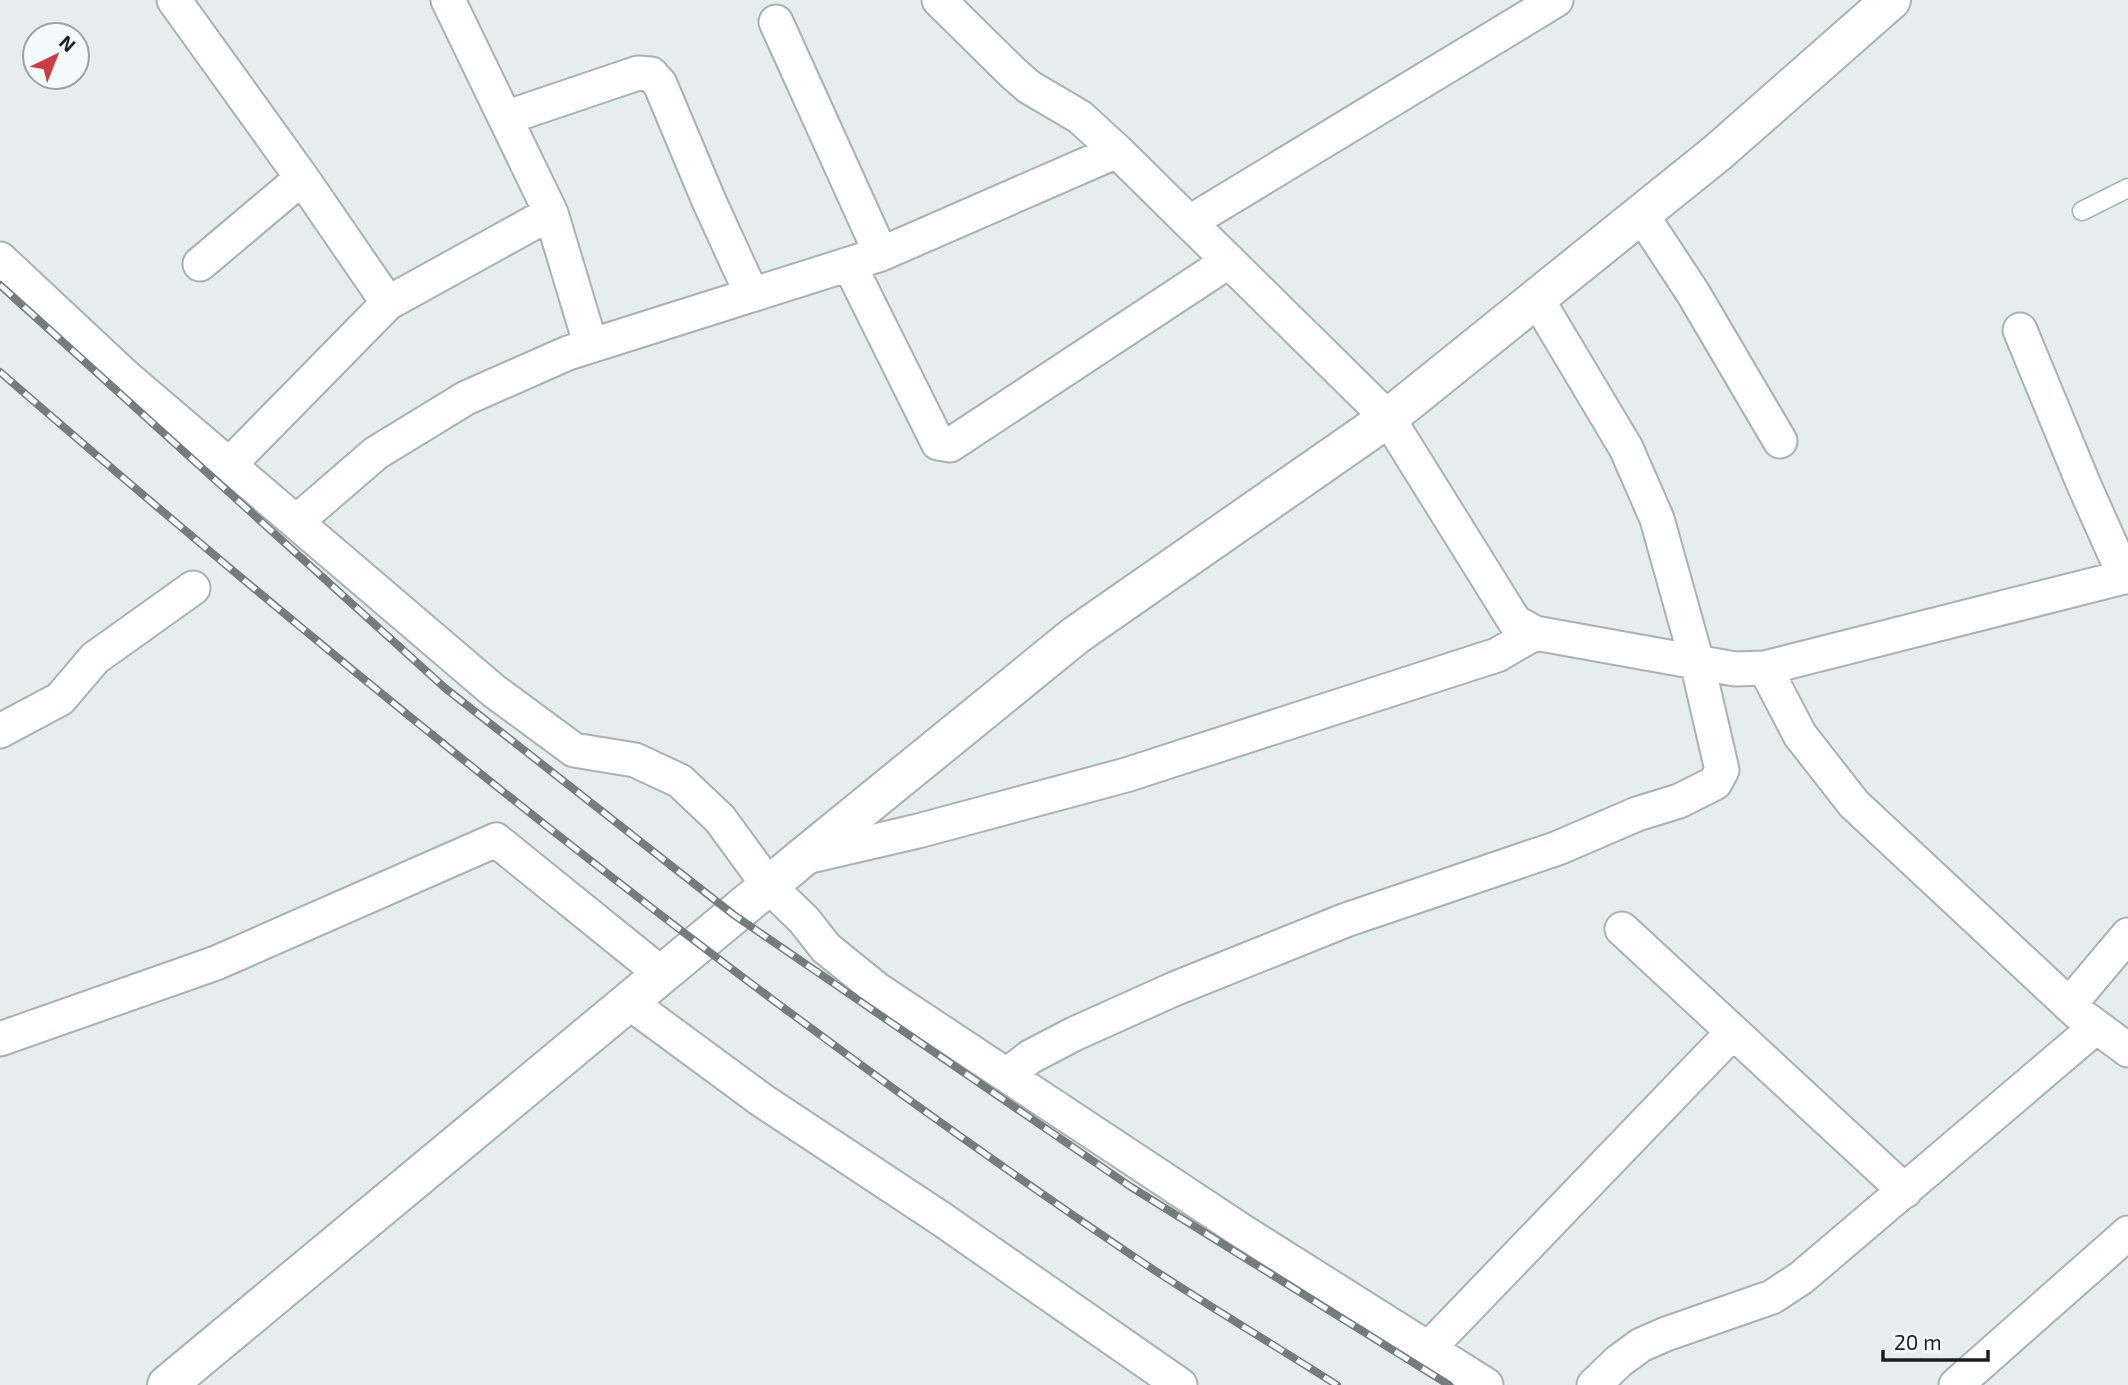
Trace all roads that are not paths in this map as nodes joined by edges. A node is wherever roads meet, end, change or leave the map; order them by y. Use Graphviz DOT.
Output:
graph roads {
  1 [pos="173,0"];
  2 [pos="448,0"];
  3 [pos="939,0"];
  4 [pos="1556,0"];
  5 [pos="1891,0"];
  6 [pos="776,22"];
  7 [pos="505,118"];
  8 [pos="1117,151"];
  9 [pos="302,178"];
  10 [pos="2128,188"];
  11 [pos="2082,211"];
  12 [pos="551,213"];
  13 [pos="1642,215"];
  14 [pos="1190,222"];
  15 [pos="881,254"];
  16 [pos="0,259"];
  17 [pos="1229,261"];
  18 [pos="200,264"];
  19 [pos="849,264"];
  20 [pos="752,295"];
  21 [pos="1537,299"];
  22 [pos="388,303"];
  23 [pos="2020,330"];
  24 [pos="591,346"];
  25 [pos="1388,418"];
  26 [pos="1780,442"];
  27 [pos="229,465"];
  28 [pos="296,522"];
  29 [pos="2127,576"];
  30 [pos="193,588"];
  31 [pos="1535,633"];
  32 [pos="1697,662"];
  33 [pos="1765,668"];
  34 [pos="0,731"];
  35 [pos="802,858"];
  36 [pos="769,886"];
  37 [pos="1622,929"];
  38 [pos="2128,935"];
  39 [pos="663,975"];
  40 [pos="630,1003"];
  41 [pos="2069,1005"];
  42 [pos="2096,1027"];
  43 [pos="1733,1032"];
  44 [pos="0,1039"];
  45 [pos="2128,1050"];
  46 [pos="1007,1075"];
  47 [pos="1905,1191"];
  48 [pos="2128,1233"];
  49 [pos="1428,1349"];
  50 [pos="167,1385"];
  51 [pos="1180,1385"];
  52 [pos="1486,1385"];
  53 [pos="1594,1385"];
  54 [pos="1956,1385"];
  1 -- 9 [label="street"];
  2 -- 7 [label="street"];
  3 -- 8 [label="street"];
  4 -- 14 [label="street"];
  5 -- 13 [label="street"];
  6 -- 15 [label="street"];
  7 -- 12 [label="street"];
  7 -- 20 [label="street"];
  8 -- 14 [label="street"];
  8 -- 15 [label="street"];
  9 -- 18 [label="street"];
  9 -- 22 [label="street"];
  10 -- 11 [label="lane"];
  12 -- 22 [label="street"];
  12 -- 24 [label="street"];
  13 -- 21 [label="street"];
  13 -- 26 [label="street"];
  14 -- 17 [label="street"];
  15 -- 19 [label="street"];
  16 -- 27 [label="street"];
  17 -- 19 [label="street"];
  17 -- 25 [label="street"];
  19 -- 20 [label="street"];
  20 -- 24 [label="street"];
  21 -- 25 [label="street"];
  21 -- 32 [label="street"];
  22 -- 27 [label="street"];
  23 -- 29 [label="street"];
  24 -- 28 [label="street"];
  25 -- 31 [label="street"];
  25 -- 35 [label="street"];
  27 -- 28 [label="street"];
  28 -- 36 [label="street"];
  29 -- 33 [label="street"];
  30 -- 34 [label="street"];
  31 -- 32 [label="street"];
  31 -- 35 [label="street"];
  32 -- 33 [label="street"];
  32 -- 46 [label="street"];
  33 -- 41 [label="street"];
  35 -- 36 [label="street"];
  36 -- 39 [label="street"];
  36 -- 46 [label="street"];
  37 -- 43 [label="street"];
  38 -- 41 [label="street"];
  39 -- 40 [label="street"];
  39 -- 44 [label="street"];
  40 -- 50 [label="street"];
  40 -- 51 [label="street"];
  41 -- 42 [label="street"];
  42 -- 45 [label="street"];
  42 -- 47 [label="street"];
  43 -- 47 [label="street"];
  43 -- 49 [label="street"];
  46 -- 49 [label="street"];
  47 -- 53 [label="street"];
  48 -- 54 [label="street"];
  49 -- 52 [label="street"];
}
